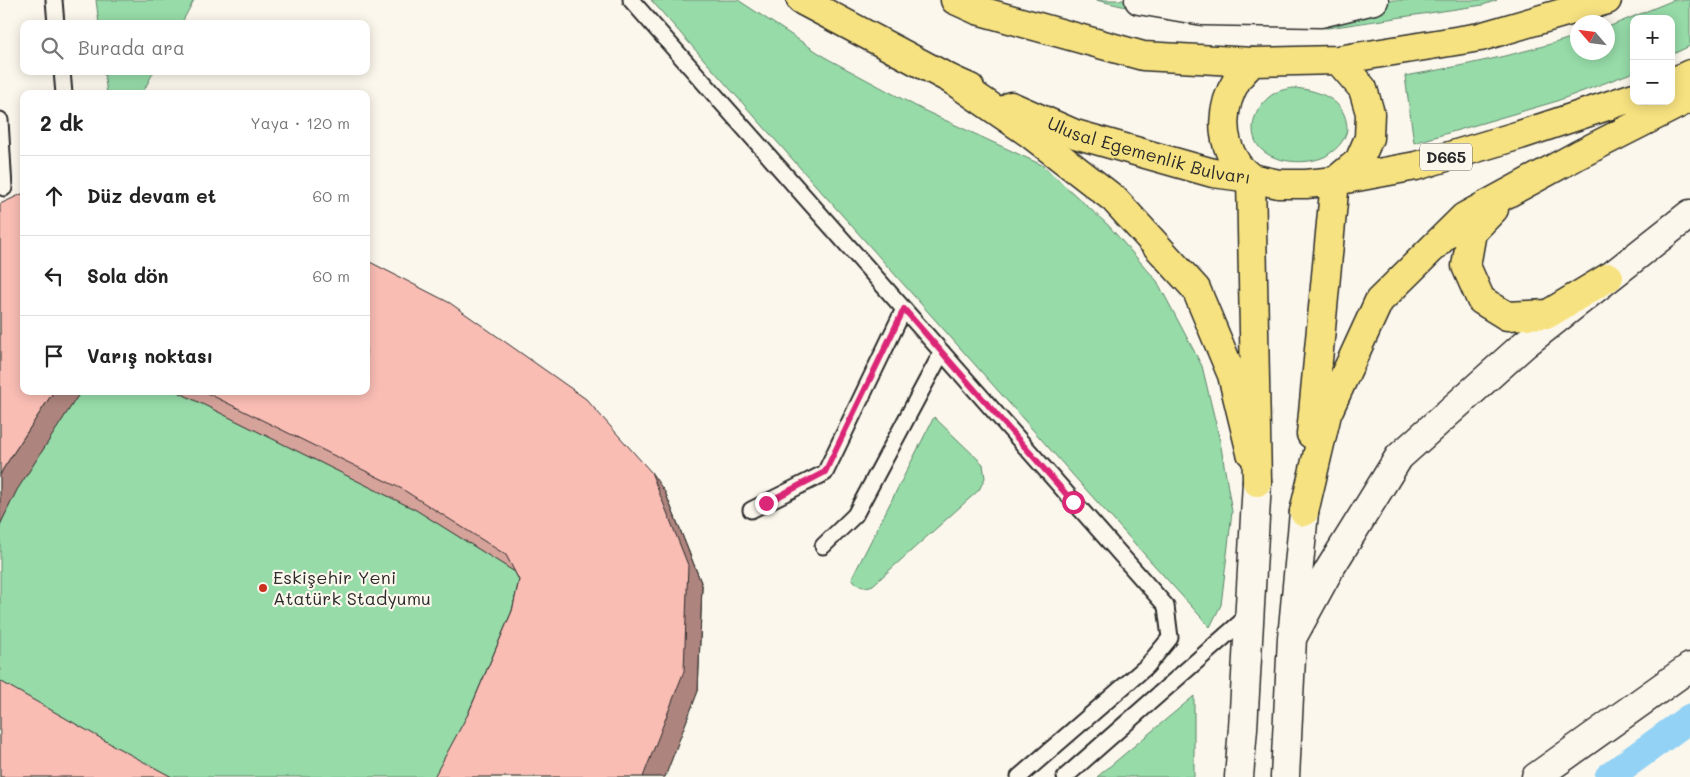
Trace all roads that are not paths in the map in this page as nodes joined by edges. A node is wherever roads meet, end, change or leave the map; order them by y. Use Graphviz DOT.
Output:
graph roads {
  1 [pos="54,0"];
  2 [pos="631,0"];
  3 [pos="800,0"];
  4 [pos="955,0"];
  5 [pos="1139,0"];
  6 [pos="1374,0"];
  7 [pos="1606,0"];
  8 [pos="56,20"];
  9 [pos="1338,60"];
  10 [pos="1253,62"];
  11 [pos="1690,74"];
  12 [pos="62,75"];
  13 [pos="952,80"];
  14 [pos="1675,81"];
  15 [pos="64,90"];
  16 [pos="1630,98"];
  17 [pos="1690,98"];
  18 [pos="0,120"];
  19 [pos="1251,178"];
  20 [pos="1335,181"];
  21 [pos="4,188"];
  22 [pos="1511,192"];
  23 [pos="1690,214"];
  24 [pos="1609,278"];
  25 [pos="904,309"];
  26 [pos="942,352"];
  27 [pos="1257,482"];
  28 [pos="751,510"];
  29 [pos="1304,512"];
  30 [pos="823,546"];
  31 [pos="1250,614"];
  32 [pos="1292,638"];
  33 [pos="1690,666"];
  34 [pos="1019,777"];
  35 [pos="1065,777"];
  36 [pos="1239,777"];
  37 [pos="1285,777"];
  38 [pos="1536,777"];
  1 -- 8 [label="lane"];
  2 -- 25 [label="lane"];
  3 -- 13 [label="main road, Ulusal Egemenlik Bulvarı"];
  4 -- 10 [label="main road"];
  5 -- 6 [label="street"];
  7 -- 9 [label="main road"];
  9 -- 10 [label="main road"];
  9 -- 20 [label="main road"];
  10 -- 19 [label="main road"];
  11 -- 14 [label="main road"];
  12 -- 15 [label="lane"];
  13 -- 19 [label="main road, Ulusal Egemenlik Bulvarı"];
  13 -- 27 [label="main road"];
  16 -- 20 [label="main road, Ulusal Egemenlik Bulvarı / D665"];
  17 -- 22 [label="main road"];
  18 -- 21 [label="lane"];
  19 -- 20 [label="main road, Ulusal Egemenlik Bulvarı / D665"];
  19 -- 27 [label="main road"];
  20 -- 29 [label="main road"];
  22 -- 24 [label="main road"];
  22 -- 29 [label="main road"];
  23 -- 24 [label="street"];
  24 -- 32 [label="street"];
  25 -- 26 [label="lane"];
  25 -- 28 [label="lane"];
  26 -- 30 [label="lane"];
  26 -- 34 [label="lane"];
  27 -- 31 [label="street"];
  29 -- 32 [label="street"];
  31 -- 35 [label="lane"];
  31 -- 36 [label="street"];
  32 -- 37 [label="street"];
  33 -- 38 [label="street"];
}
